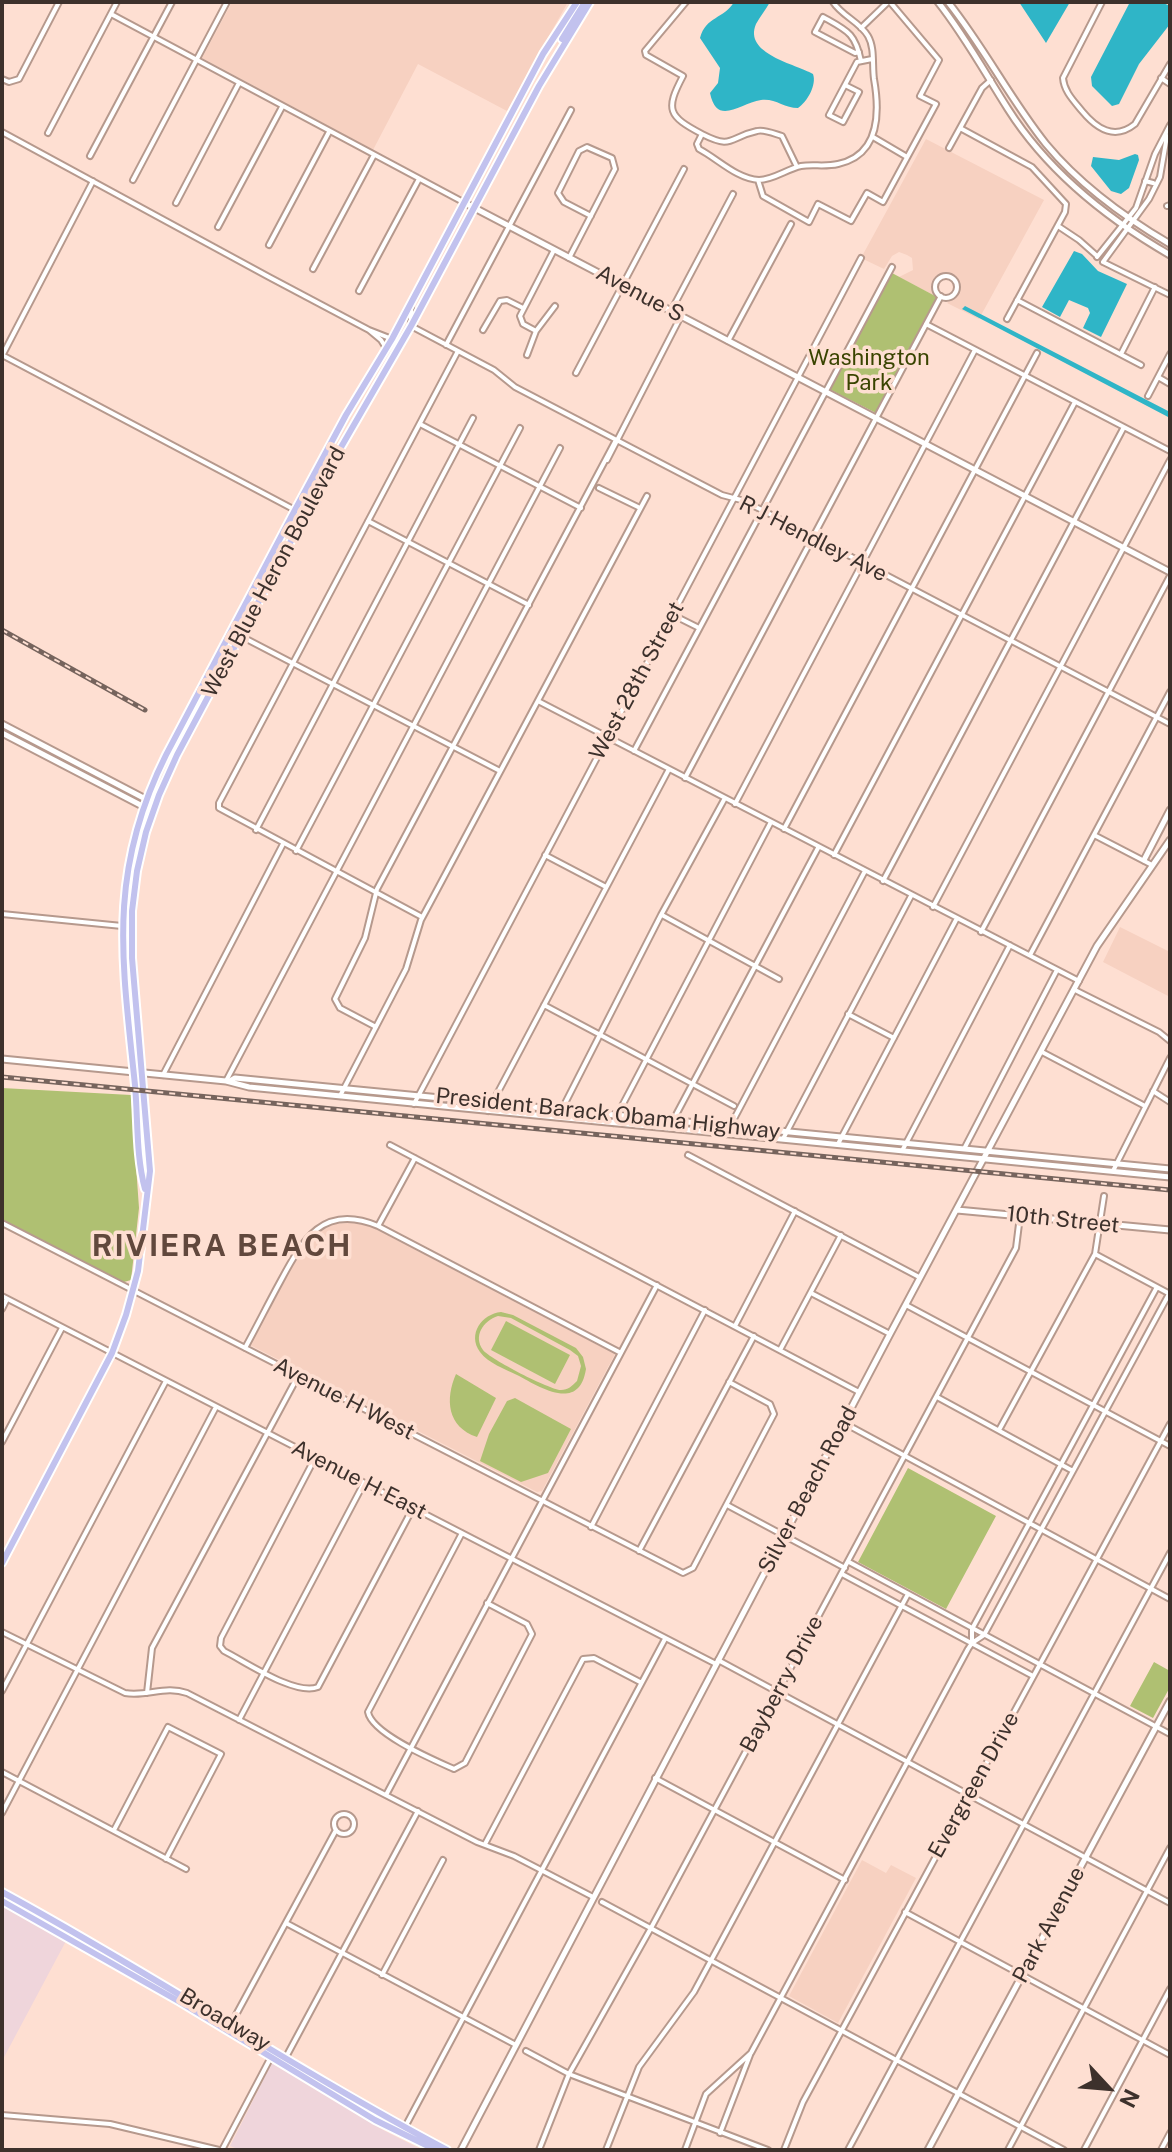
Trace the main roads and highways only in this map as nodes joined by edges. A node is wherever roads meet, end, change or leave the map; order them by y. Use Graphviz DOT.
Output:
graph roads {
  1 [pos="577,2"];
  2 [pos="588,2"];
  3 [pos="324,456"];
  4 [pos="295,510"];
  5 [pos="307,510"];
  6 [pos="281,559"];
  7 [pos="146,1191"];
  8 [pos="2,1563"];
  9 [pos="2,1892"];
  10 [pos="2,1901"];
  11 [pos="271,2057"];
  12 [pos="286,2057"];
  13 [pos="336,2096"];
  14 [pos="377,2112"];
  15 [pos="436,2150"];
  16 [pos="447,2150"];
  1 -- 3 [label="main road, West Blue Heron Boulevard"];
  2 -- 5 [label="main road, West Blue Heron Boulevard"];
  3 -- 4 [label="main road, West Blue Heron Boulevard"];
  3 -- 5 [label="main road"];
  4 -- 6 [label="main road"];
  4 -- 7 [label="main road, West Blue Heron Boulevard"];
  5 -- 6 [label="main road, West Blue Heron Boulevard"];
  6 -- 7 [label="main road, West Blue Heron Boulevard"];
  7 -- 8 [label="main road, West Blue Heron Boulevard"];
  9 -- 12 [label="main road, Broadway"];
  10 -- 11 [label="main road, Broadway"];
  11 -- 12 [label="main road"];
  11 -- 13 [label="main road, Broadway"];
  12 -- 14 [label="main road, Broadway"];
  13 -- 14 [label="main road"];
  13 -- 15 [label="main road, Broadway"];
  14 -- 16 [label="main road, Broadway"];
}
